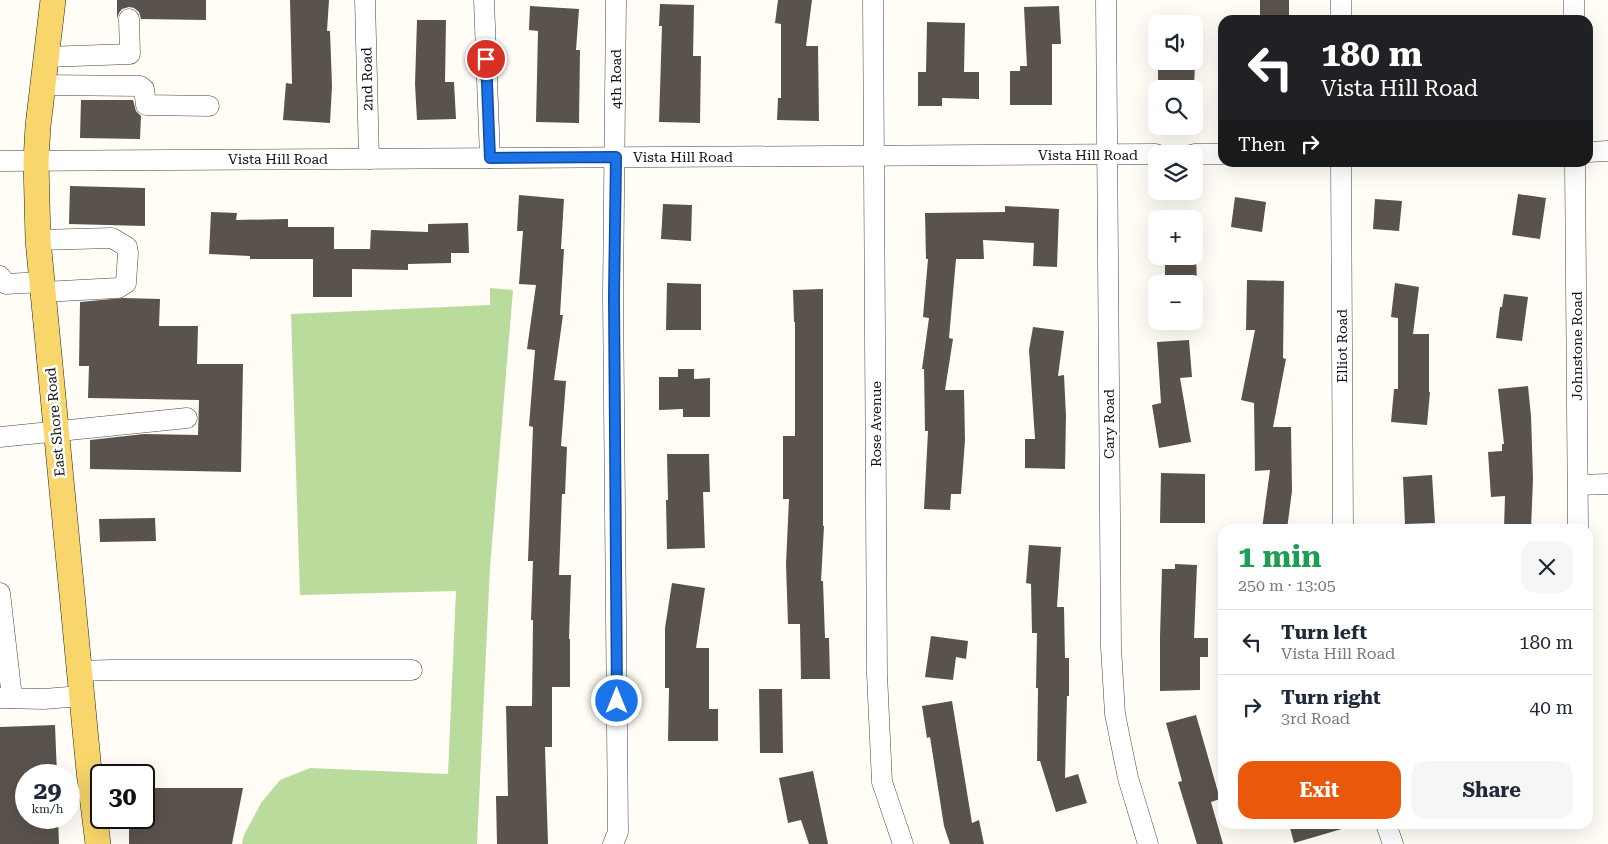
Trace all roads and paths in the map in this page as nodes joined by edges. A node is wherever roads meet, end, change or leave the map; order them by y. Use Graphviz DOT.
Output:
graph roads {
  1 [pos="53,0"];
  2 [pos="365,0"];
  3 [pos="484,0"];
  4 [pos="616,0"];
  5 [pos="873,0"];
  6 [pos="1106,0"];
  7 [pos="1342,0"];
  8 [pos="1574,0"];
  9 [pos="1341,15"];
  10 [pos="1574,15"];
  11 [pos="129,19"];
  12 [pos="46,57"];
  13 [pos="43,85"];
  14 [pos="208,106"];
  15 [pos="1593,152"];
  16 [pos="1608,152"];
  17 [pos="1107,154"];
  18 [pos="1148,154"];
  19 [pos="1203,154"];
  20 [pos="1218,154"];
  21 [pos="874,156"];
  22 [pos="616,157"];
  23 [pos="490,158"];
  24 [pos="369,159"];
  25 [pos="36,161"];
  26 [pos="0,162"];
  27 [pos="1341,167"];
  28 [pos="1575,167"];
  29 [pos="38,240"];
  30 [pos="0,276"];
  31 [pos="42,287"];
  32 [pos="187,418"];
  33 [pos="56,430"];
  34 [pos="0,437"];
  35 [pos="1608,484"];
  36 [pos="1578,485"];
  37 [pos="1343,524"];
  38 [pos="1578,524"];
  39 [pos="0,593"];
  40 [pos="412,670"];
  41 [pos="79,671"];
  42 [pos="81,696"];
  43 [pos="6,698"];
  44 [pos="1388,829"];
  45 [pos="98,844"];
  46 [pos="613,844"];
  47 [pos="903,844"];
  48 [pos="1148,844"];
  49 [pos="1393,844"];
  1 -- 12 [label="main road, East Shore Road"];
  2 -- 24 [label="street, 2nd Road"];
  3 -- 23 [label="street"];
  4 -- 22 [label="street, 4th Road"];
  5 -- 21 [label="street, Rose Avenue"];
  6 -- 17 [label="street, Cary Road"];
  7 -- 9 [label="street"];
  8 -- 10 [label="street"];
  11 -- 12 [label="street"];
  12 -- 13 [label="main road, East Shore Road"];
  13 -- 14 [label="street"];
  13 -- 25 [label="main road, East Shore Road"];
  15 -- 16 [label="street"];
  17 -- 18 [label="street, Vista Hill Road"];
  17 -- 21 [label="street, Vista Hill Road"];
  17 -- 48 [label="street, Cary Road"];
  19 -- 20 [label="street"];
  21 -- 22 [label="street, Vista Hill Road"];
  21 -- 47 [label="street, Rose Avenue"];
  22 -- 23 [label="street, Vista Hill Road"];
  22 -- 46 [label="street, 4th Road"];
  23 -- 24 [label="street, Vista Hill Road"];
  24 -- 25 [label="street, Vista Hill Road"];
  25 -- 26 [label="street, Vista Hill Road"];
  25 -- 29 [label="main road, East Shore Road"];
  27 -- 37 [label="street, Elliot Road"];
  28 -- 36 [label="street, Johnstone Road"];
  29 -- 31 [label="main road, East Shore Road"];
  29 -- 31 [label="street"];
  30 -- 31 [label="street"];
  31 -- 33 [label="main road, East Shore Road"];
  32 -- 33 [label="street"];
  33 -- 34 [label="street"];
  33 -- 41 [label="main road, East Shore Road"];
  35 -- 36 [label="street"];
  36 -- 38 [label="street, Johnstone Road"];
  39 -- 43 [label="street"];
  40 -- 41 [label="street"];
  41 -- 42 [label="main road, East Shore Road"];
  42 -- 43 [label="street"];
  42 -- 45 [label="main road, East Shore Road"];
  44 -- 49 [label="street"];
}
